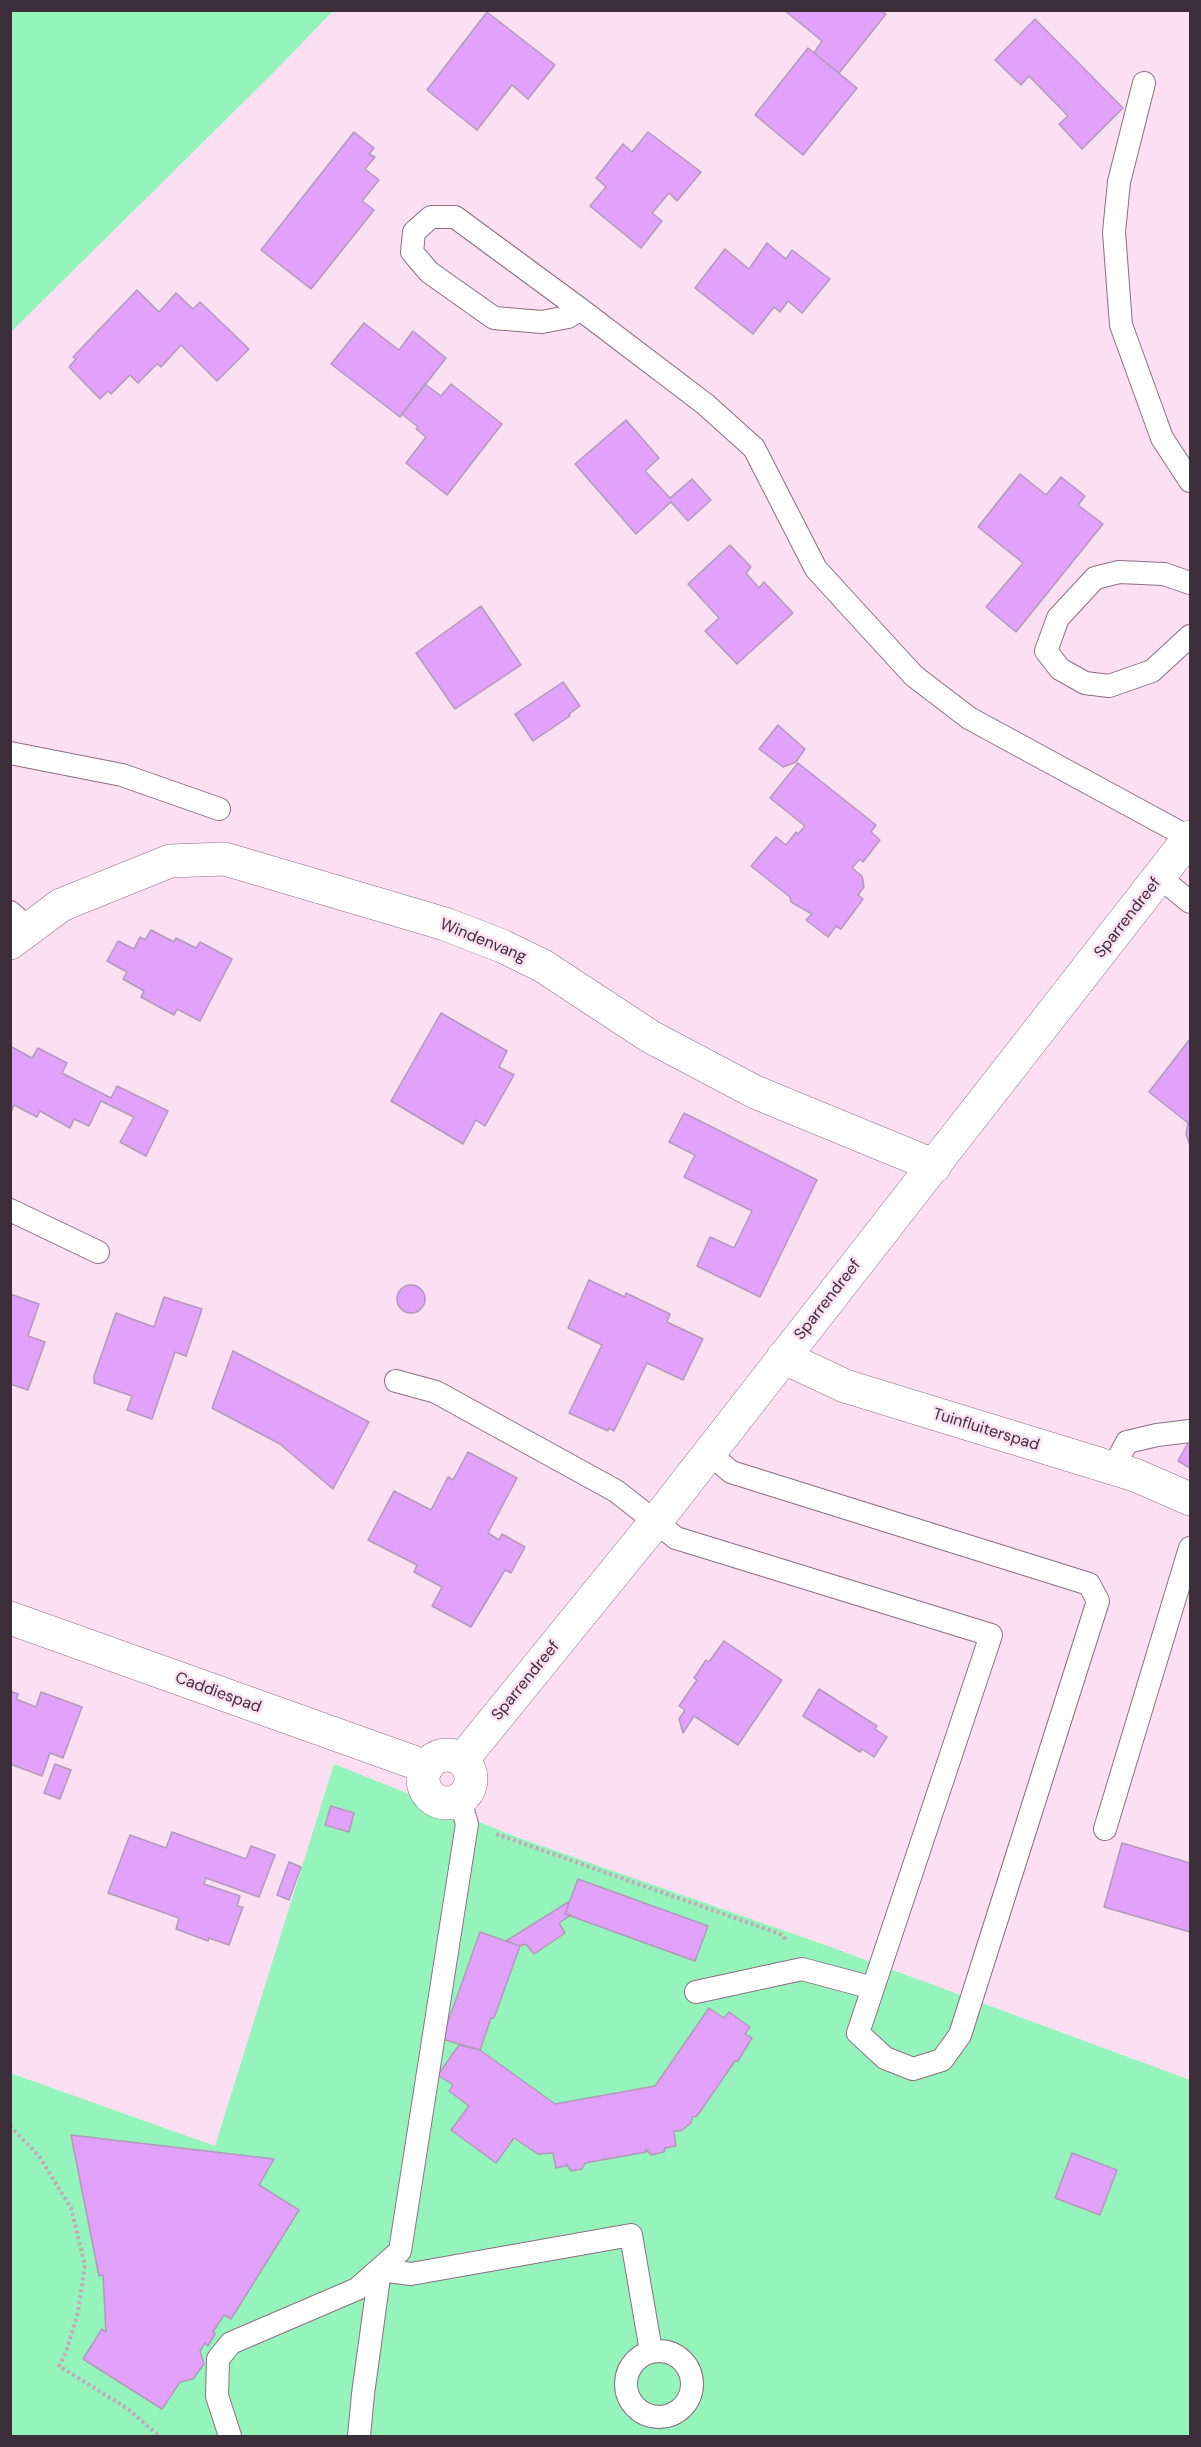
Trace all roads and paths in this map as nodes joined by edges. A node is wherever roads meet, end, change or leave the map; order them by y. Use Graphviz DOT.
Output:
graph roads {
  1 [pos="1144,83"];
  2 [pos="580,309"];
  3 [pos="1191,481"];
  4 [pos="1191,583"];
  5 [pos="1191,636"];
  6 [pos="10,753"];
  7 [pos="219,809"];
  8 [pos="1190,837"];
  9 [pos="1159,877"];
  10 [pos="1191,902"];
  11 [pos="17,928"];
  12 [pos="935,1166"];
  13 [pos="10,1210"];
  14 [pos="98,1252"];
  15 [pos="783,1357"];
  16 [pos="396,1381"];
  17 [pos="1191,1431"];
  18 [pos="709,1453"];
  19 [pos="1113,1468"];
  20 [pos="1191,1499"];
  21 [pos="657,1520"];
  22 [pos="1191,1548"];
  23 [pos="10,1618"];
  24 [pos="462,1760"];
  25 [pos="427,1767"];
  26 [pos="463,1812"];
  27 [pos="1105,1829"];
  28 [pos="802,1969"];
  29 [pos="873,1988"];
  30 [pos="696,1992"];
  31 [pos="10,2126"];
  32 [pos="380,2270"];
  33 [pos="651,2351"];
  34 [pos="159,2436"];
  35 [pos="230,2436"];
  36 [pos="360,2436"];
  1 -- 3 [label="lane"];
  2 -- 2 [label="lane"];
  2 -- 8 [label="lane"];
  4 -- 5 [label="lane"];
  6 -- 7 [label="lane"];
  8 -- 9 [label="street, Sparrendreef"];
  9 -- 10 [label="lane"];
  9 -- 12 [label="street, Sparrendreef"];
  11 -- 12 [label="street, Windenvang"];
  12 -- 15 [label="street, Sparrendreef"];
  13 -- 14 [label="lane"];
  15 -- 18 [label="street, Sparrendreef"];
  15 -- 19 [label="street, Tuinfluiterspad"];
  16 -- 21 [label="lane"];
  17 -- 19 [label="lane"];
  18 -- 21 [label="street, Sparrendreef"];
  18 -- 29 [label="lane"];
  19 -- 20 [label="street, Tuinfluiterspad"];
  21 -- 24 [label="street, Sparrendreef"];
  21 -- 29 [label="lane"];
  22 -- 27 [label="lane"];
  23 -- 25 [label="street, Caddiespad"];
  24 -- 25 [label="street"];
  24 -- 26 [label="street"];
  25 -- 26 [label="street"];
  26 -- 28 [label="path"];
  26 -- 32 [label="lane"];
  28 -- 29 [label="lane"];
  28 -- 30 [label="lane"];
  31 -- 34 [label="path"];
  32 -- 33 [label="lane"];
  32 -- 35 [label="lane"];
  32 -- 36 [label="lane"];
}
